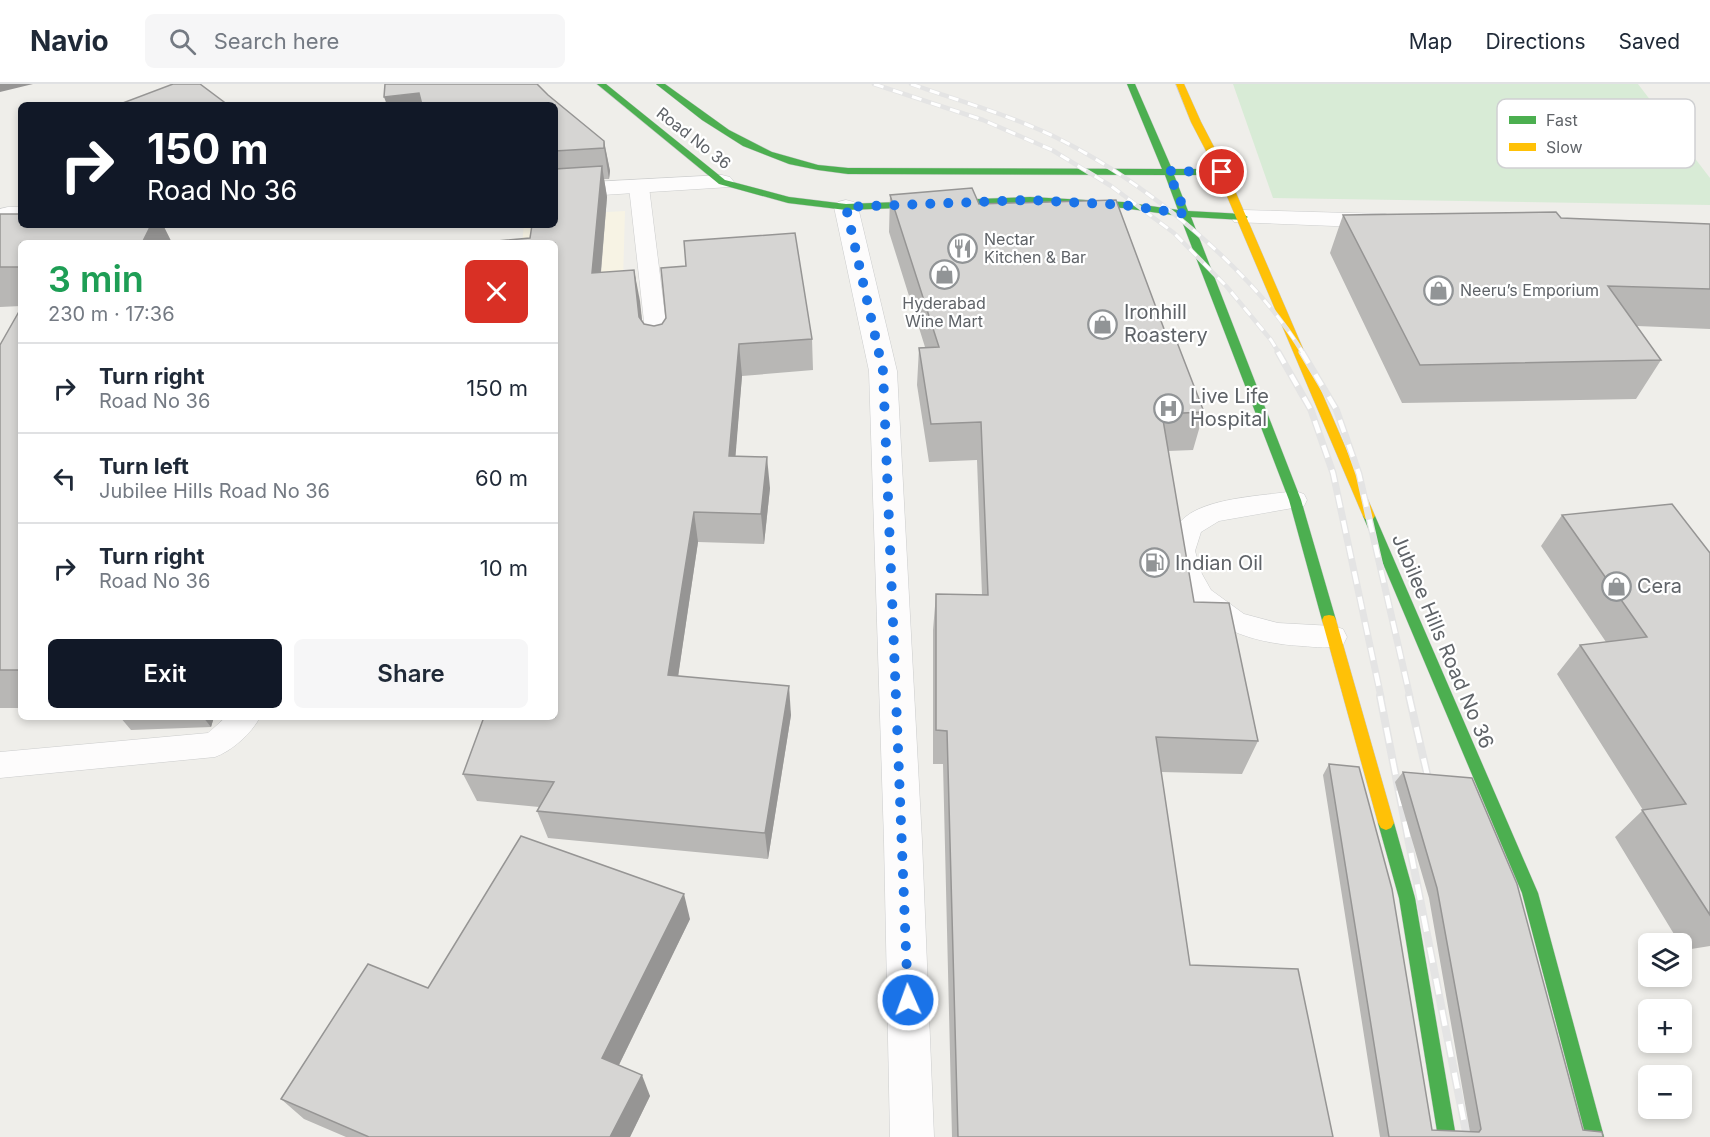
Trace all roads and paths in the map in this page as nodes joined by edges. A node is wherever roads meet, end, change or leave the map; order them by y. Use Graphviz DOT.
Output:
graph roads {
  1 [pos="601,84"];
  2 [pos="660,84"];
  3 [pos="1131,84"];
  4 [pos="1180,84"];
  5 [pos="1168,171"];
  6 [pos="1222,172"];
  7 [pos="722,182"];
  8 [pos="639,187"];
  9 [pos="558,191"];
  10 [pos="846,207"];
  11 [pos="1186,214"];
  12 [pos="1243,217"];
  13 [pos="1411,222"];
  14 [pos="657,348"];
  15 [pos="1295,500"];
  16 [pos="1334,637"];
  17 [pos="243,720"];
  18 [pos="0,765"];
  19 [pos="912,1137"];
  20 [pos="1447,1137"];
  21 [pos="1594,1137"];
  1 -- 7 [label="main road, Road No 36"];
  2 -- 5 [label="main road, Road No 36"];
  3 -- 5 [label="main road"];
  4 -- 6 [label="main road, Jubilee Hills Road No 36"];
  5 -- 6 [label="main road, Road No 36"];
  5 -- 11 [label="main road"];
  6 -- 12 [label="main road, Jubilee Hills Road No 36"];
  7 -- 8 [label="street"];
  7 -- 10 [label="main road, Road No 36"];
  8 -- 9 [label="street"];
  8 -- 14 [label="lane"];
  10 -- 11 [label="main road, Road No 36"];
  10 -- 19 [label="street"];
  11 -- 12 [label="main road, Road No 36"];
  11 -- 15 [label="main road"];
  12 -- 13 [label="street"];
  12 -- 21 [label="main road, Jubilee Hills Road No 36"];
  15 -- 16 [label="main road"];
  15 -- 16 [label="lane"];
  16 -- 20 [label="main road"];
  17 -- 18 [label="lane"];
}
